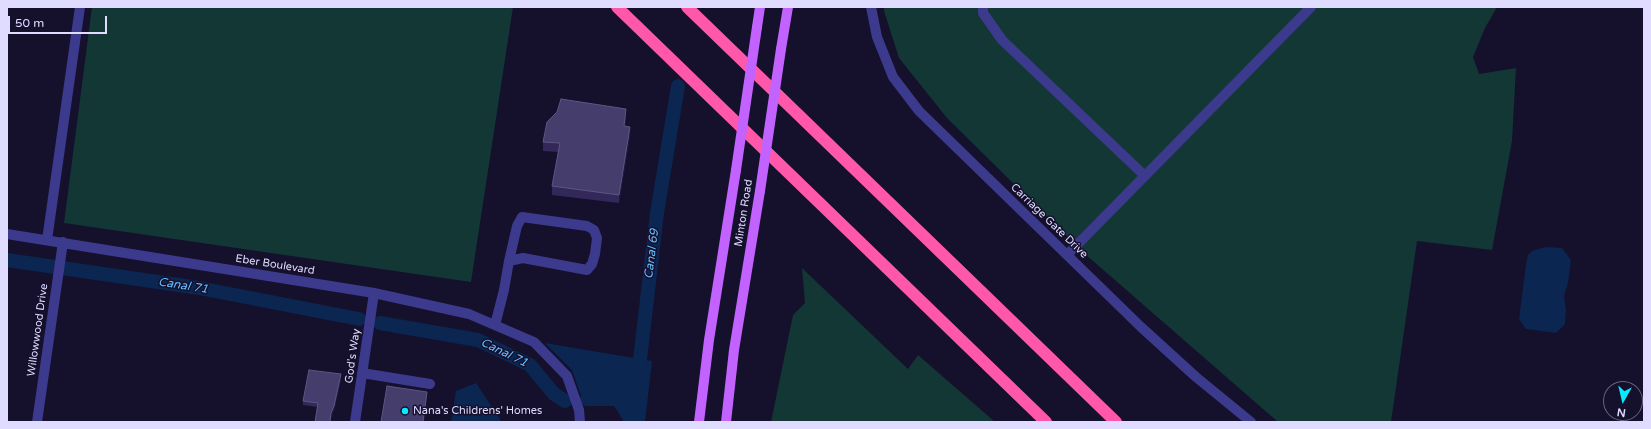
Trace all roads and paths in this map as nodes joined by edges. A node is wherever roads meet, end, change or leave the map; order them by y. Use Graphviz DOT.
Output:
graph roads {
  1 [pos="80,7"];
  2 [pos="617,7"];
  3 [pos="687,7"];
  4 [pos="760,7"];
  5 [pos="788,7"];
  6 [pos="871,7"];
  7 [pos="983,7"];
  8 [pos="1311,7"];
  9 [pos="1145,176"];
  10 [pos="7,234"];
  11 [pos="47,240"];
  12 [pos="62,248"];
  13 [pos="1067,255"];
  14 [pos="509,261"];
  15 [pos="374,293"];
  16 [pos="495,325"];
  17 [pos="362,373"];
  18 [pos="430,384"];
  19 [pos="37,422"];
  20 [pos="355,422"];
  21 [pos="580,422"];
  22 [pos="699,422"];
  23 [pos="726,422"];
  24 [pos="1046,422"];
  25 [pos="1116,422"];
  26 [pos="1251,422"];
  1 -- 11 [label="street"];
  2 -- 24 [label="highway"];
  3 -- 25 [label="highway"];
  4 -- 22 [label="main road, Minton Road, bridge"];
  5 -- 23 [label="main road, Minton Road, bridge"];
  6 -- 13 [label="street, Carriage Gate Drive"];
  7 -- 9 [label="street"];
  8 -- 9 [label="street"];
  9 -- 13 [label="street"];
  10 -- 11 [label="street, Eber Boulevard"];
  11 -- 12 [label="street, Eber Boulevard"];
  12 -- 15 [label="street, Eber Boulevard"];
  12 -- 19 [label="street, Willowwood Drive"];
  13 -- 26 [label="street, Carriage Gate Drive"];
  14 -- 14 [label="street"];
  14 -- 16 [label="street"];
  15 -- 16 [label="street, Eber Boulevard"];
  15 -- 17 [label="street, God's Way"];
  16 -- 21 [label="street, Eber Boulevard"];
  17 -- 18 [label="street"];
  17 -- 20 [label="street, God's Way"];
}
